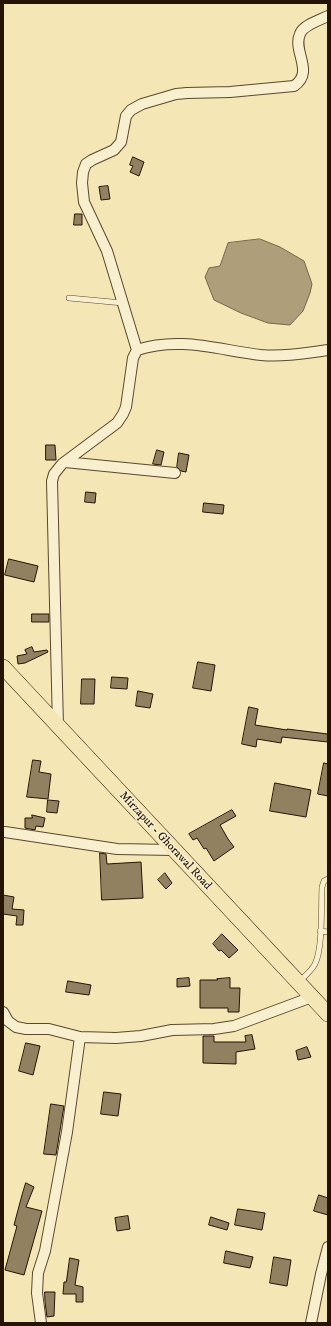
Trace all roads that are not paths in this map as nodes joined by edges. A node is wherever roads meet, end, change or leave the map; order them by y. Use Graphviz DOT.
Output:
graph roads {
  1 [pos="328,16"];
  2 [pos="69,298"];
  3 [pos="123,303"];
  4 [pos="137,350"];
  5 [pos="328,350"];
  6 [pos="66,462"];
  7 [pos="175,473"];
  8 [pos="3,667"];
  9 [pos="58,726"];
  10 [pos="5,832"];
  11 [pos="173,850"];
  12 [pos="328,879"];
  13 [pos="320,931"];
  14 [pos="328,932"];
  15 [pos="299,982"];
  16 [pos="312,997"];
  17 [pos="3,1012"];
  18 [pos="328,1014"];
  19 [pos="80,1037"];
  20 [pos="328,1247"];
  21 [pos="41,1323"];
  22 [pos="311,1323"];
  1 -- 3 [label="street"];
  2 -- 3 [label="lane"];
  3 -- 4 [label="street"];
  4 -- 5 [label="street"];
  4 -- 6 [label="street"];
  6 -- 7 [label="street"];
  6 -- 9 [label="street"];
  8 -- 9 [label="main road, Mirzapur - Ghorawal Road"];
  9 -- 11 [label="main road, Mirzapur - Ghorawal Road"];
  10 -- 11 [label="street"];
  11 -- 15 [label="main road, Mirzapur - Ghorawal Road"];
  12 -- 13 [label="lane"];
  13 -- 14 [label="lane"];
  13 -- 15 [label="lane"];
  15 -- 16 [label="main road, Mirzapur - Ghorawal Road"];
  16 -- 18 [label="main road, Mirzapur - Ghorawal Road"];
  16 -- 19 [label="street"];
  17 -- 19 [label="street"];
  19 -- 21 [label="street"];
  20 -- 22 [label="street"];
}
